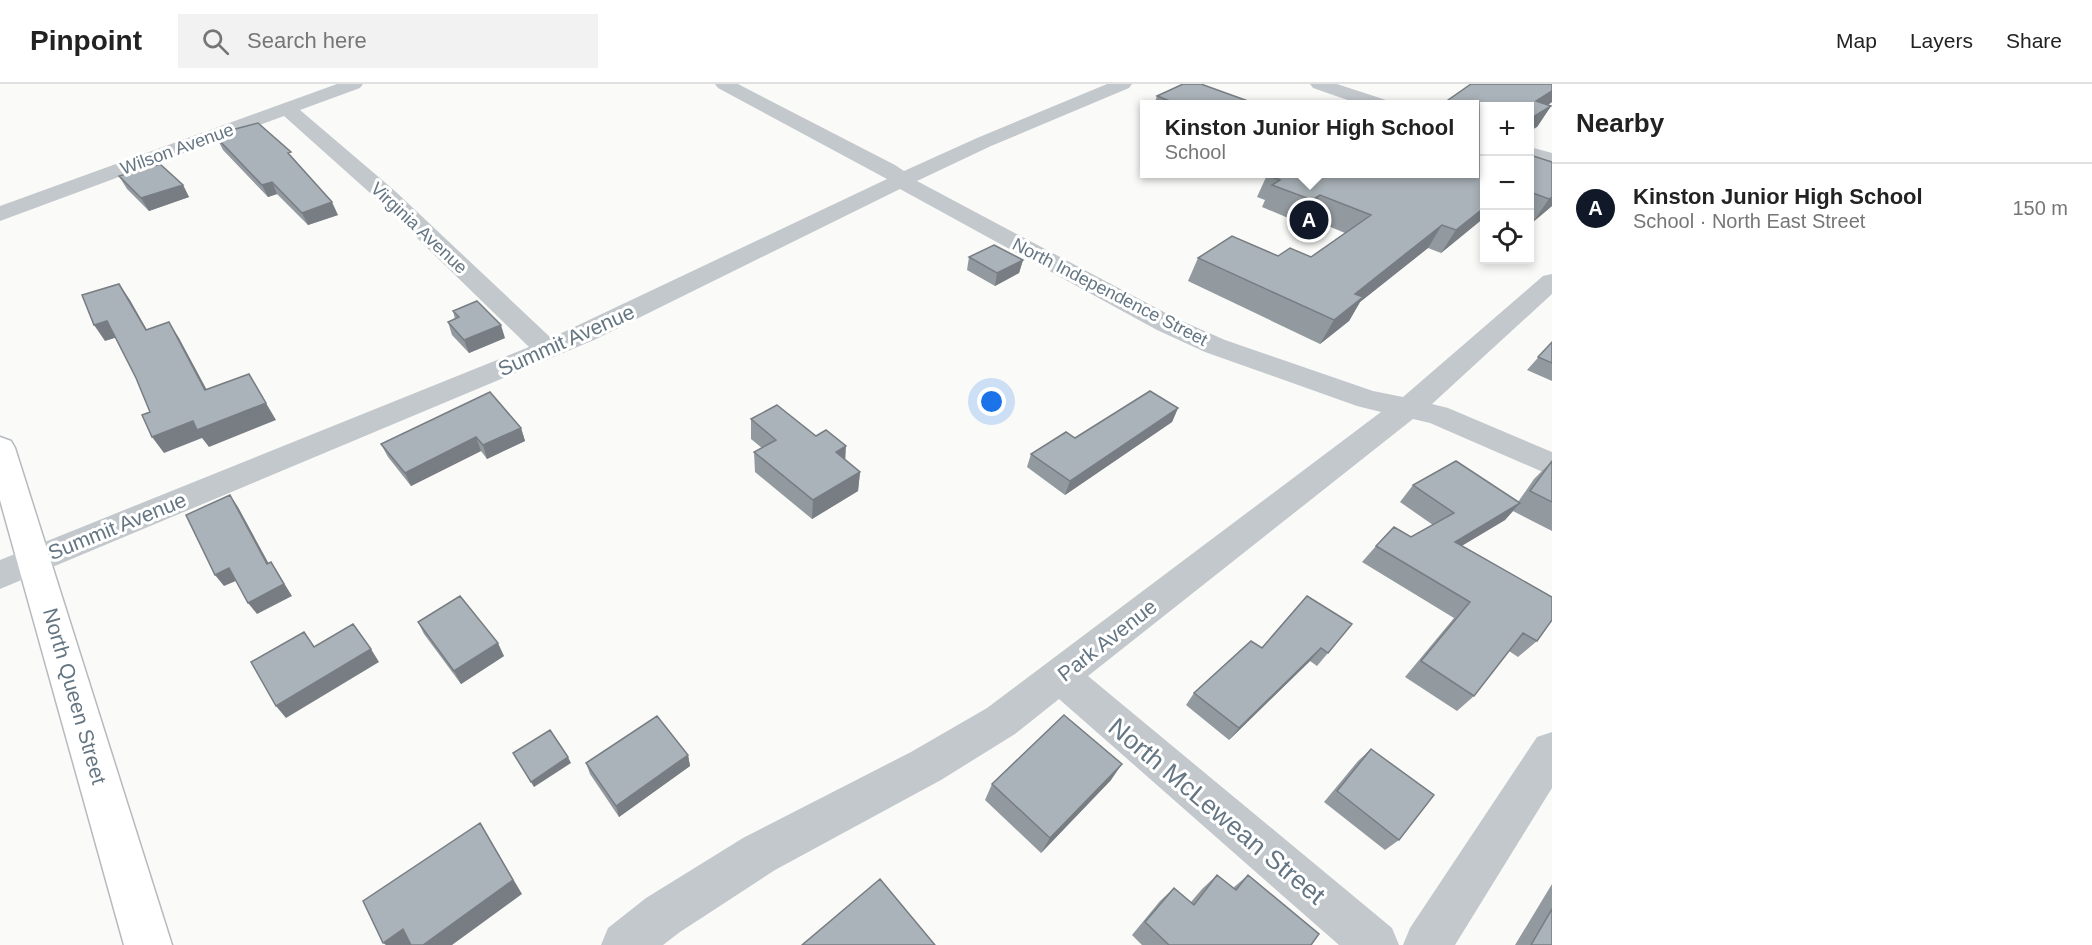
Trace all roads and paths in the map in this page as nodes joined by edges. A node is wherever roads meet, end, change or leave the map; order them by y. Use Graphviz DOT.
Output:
graph roads {
  1 [pos="354,84"];
  2 [pos="724,84"];
  3 [pos="1123,84"];
  4 [pos="1319,84"];
  5 [pos="1367,100"];
  6 [pos="287,109"];
  7 [pos="1534,154"];
  8 [pos="1552,160"];
  9 [pos="902,180"];
  10 [pos="0,214"];
  11 [pos="1552,281"];
  12 [pos="548,350"];
  13 [pos="1408,409"];
  14 [pos="0,448"];
  15 [pos="1552,465"];
  16 [pos="18,567"];
  17 [pos="1060,676"];
  18 [pos="1552,751"];
  19 [pos="148,945"];
  20 [pos="625,945"];
  21 [pos="1375,945"];
  22 [pos="1427,945"];
  1 -- 6 [label="street, Wilson Avenue"];
  2 -- 9 [label="street, North Independence Street"];
  3 -- 9 [label="street, Summit Avenue"];
  4 -- 5 [label="street"];
  6 -- 10 [label="street, Wilson Avenue"];
  6 -- 12 [label="street, Virginia Avenue"];
  7 -- 8 [label="street"];
  9 -- 12 [label="street, Summit Avenue"];
  9 -- 13 [label="street, North Independence Street"];
  11 -- 13 [label="street, Park Avenue"];
  12 -- 16 [label="street, Summit Avenue"];
  13 -- 15 [label="street, North Independence Street"];
  13 -- 17 [label="street, Park Avenue"];
  14 -- 16 [label="main road, North Queen Street"];
  16 -- 19 [label="main road, North Queen Street"];
  17 -- 20 [label="street, Park Avenue"];
  17 -- 21 [label="street, North McLewean Street"];
  18 -- 22 [label="street"];
}
